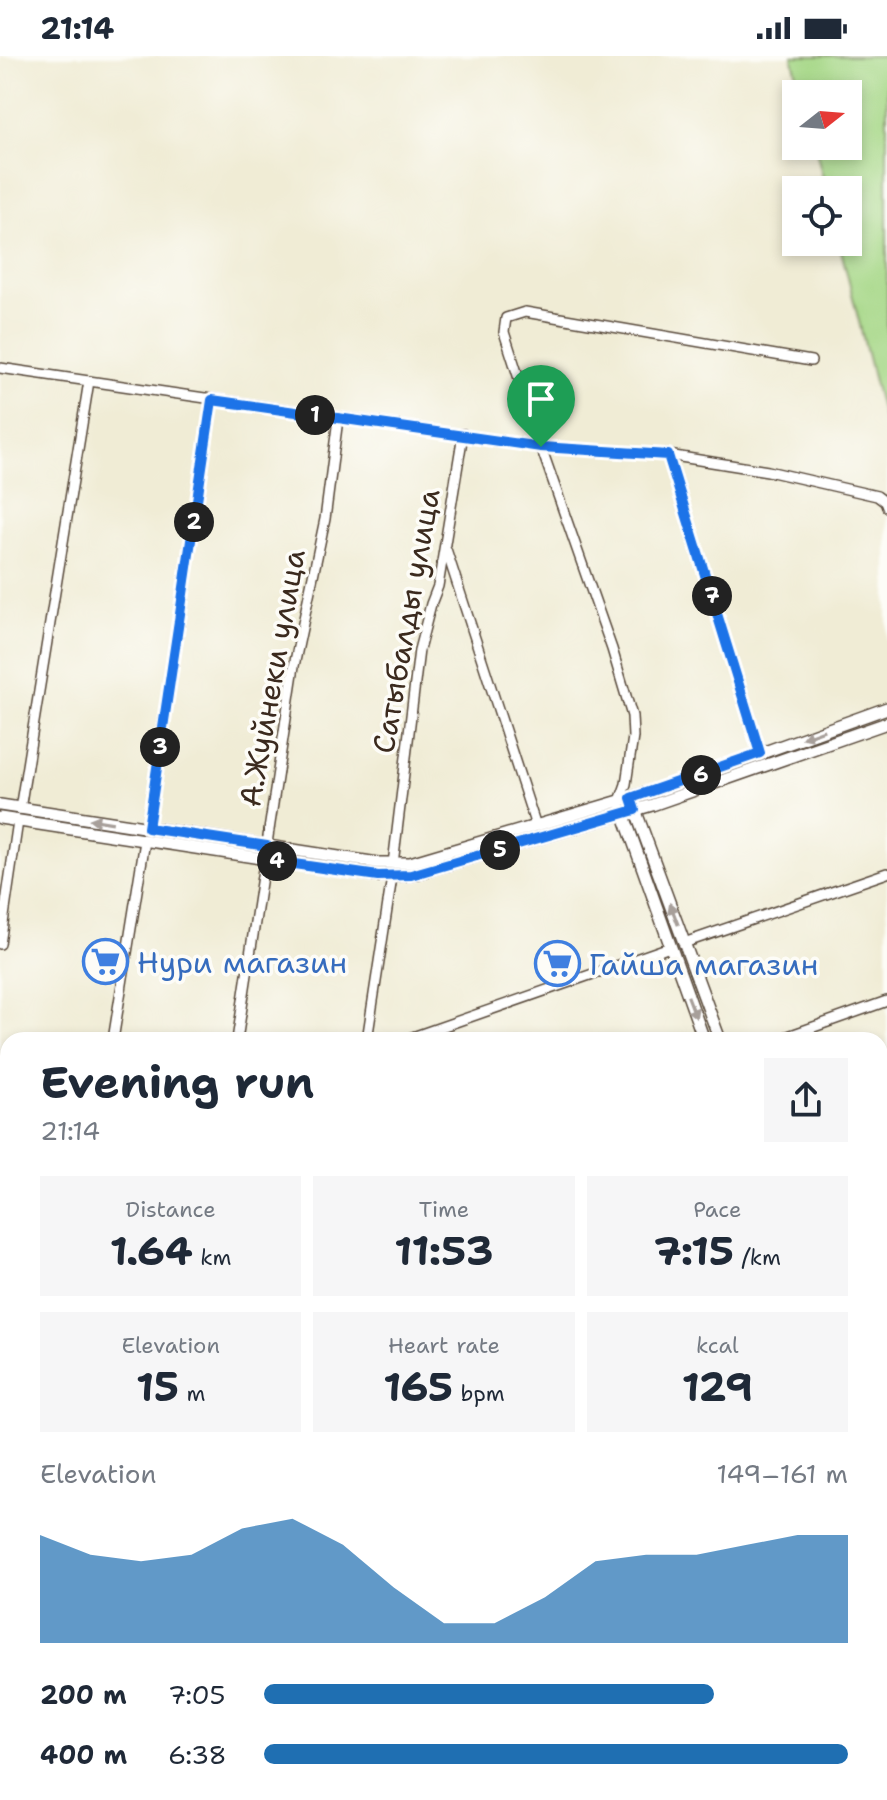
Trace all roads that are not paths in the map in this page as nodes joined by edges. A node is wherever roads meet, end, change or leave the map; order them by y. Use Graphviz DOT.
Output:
graph roads {
  1 [pos="811,361"];
  2 [pos="0,368"];
  3 [pos="89,381"];
  4 [pos="212,400"];
  5 [pos="338,419"];
  6 [pos="463,434"];
  7 [pos="541,447"];
  8 [pos="668,455"];
  9 [pos="887,507"];
  10 [pos="445,545"];
  11 [pos="887,708"];
  12 [pos="887,723"];
  13 [pos="760,753"];
  14 [pos="0,805"];
  15 [pos="627,806"];
  16 [pos="19,815"];
  17 [pos="0,818"];
  18 [pos="536,826"];
  19 [pos="146,834"];
  20 [pos="267,846"];
  21 [pos="266,860"];
  22 [pos="393,864"];
  23 [pos="887,873"];
  24 [pos="392,877"];
  25 [pos="684,943"];
  26 [pos="0,944"];
  27 [pos="670,947"];
  28 [pos="887,1001"];
  29 [pos="114,1032"];
  30 [pos="238,1032"];
  31 [pos="368,1032"];
  32 [pos="427,1032"];
  33 [pos="701,1032"];
  34 [pos="717,1032"];
  35 [pos="800,1032"];
  1 -- 7 [label="street"];
  2 -- 3 [label="street"];
  3 -- 4 [label="street"];
  3 -- 16 [label="street"];
  4 -- 5 [label="street"];
  4 -- 19 [label="street"];
  5 -- 6 [label="street"];
  5 -- 20 [label="street, А.Жуйнеки улица"];
  6 -- 7 [label="street"];
  6 -- 10 [label="street, Сатыбалды улица"];
  7 -- 8 [label="street"];
  7 -- 15 [label="street"];
  8 -- 9 [label="street"];
  8 -- 13 [label="street"];
  10 -- 18 [label="street"];
  10 -- 22 [label="street, Сатыбалды улица"];
  11 -- 13 [label="street, one-way"];
  12 -- 15 [label="street"];
  13 -- 15 [label="street"];
  14 -- 16 [label="street"];
  15 -- 18 [label="street"];
  15 -- 24 [label="street"];
  25 -- 15 [label="street, one-way"];
  15 -- 27 [label="street"];
  16 -- 17 [label="street"];
  16 -- 19 [label="street"];
  16 -- 26 [label="street"];
  18 -- 22 [label="street"];
  19 -- 20 [label="street"];
  19 -- 21 [label="street"];
  19 -- 29 [label="street"];
  20 -- 21 [label="street, А.Жуйнеки улица"];
  20 -- 22 [label="street"];
  21 -- 24 [label="street"];
  21 -- 30 [label="street, А.Жуйнеки улица"];
  23 -- 25 [label="street"];
  24 -- 31 [label="street"];
  25 -- 34 [label="street"];
  27 -- 32 [label="street"];
  27 -- 33 [label="street, one-way"];
  28 -- 35 [label="street"];
}
